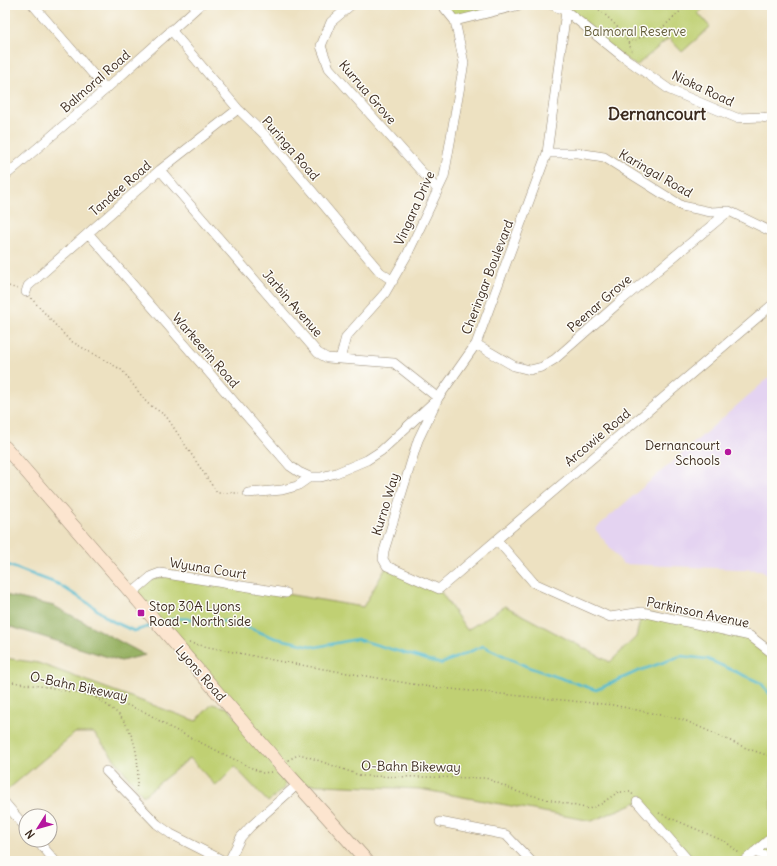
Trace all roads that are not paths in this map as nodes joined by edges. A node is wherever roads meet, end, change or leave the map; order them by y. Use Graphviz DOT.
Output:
graph roads {
  1 [pos="33,5"];
  2 [pos="200,5"];
  3 [pos="351,5"];
  4 [pos="442,5"];
  5 [pos="520,5"];
  6 [pos="552,5"];
  7 [pos="566,11"];
  8 [pos="455,21"];
  9 [pos="171,30"];
  10 [pos="106,90"];
  11 [pos="238,109"];
  12 [pos="772,119"];
  13 [pos="547,153"];
  14 [pos="160,170"];
  15 [pos="5,176"];
  16 [pos="438,190"];
  17 [pos="729,211"];
  18 [pos="772,232"];
  19 [pos="88,233"];
  20 [pos="393,281"];
  21 [pos="26,292"];
  22 [pos="772,305"];
  23 [pos="476,344"];
  24 [pos="340,359"];
  25 [pos="438,398"];
  26 [pos="5,447"];
  27 [pos="310,477"];
  28 [pos="248,493"];
  29 [pos="497,540"];
  30 [pos="439,589"];
  31 [pos="132,593"];
  32 [pos="286,593"];
  33 [pos="772,653"];
  34 [pos="106,771"];
  35 [pos="298,784"];
  36 [pos="5,803"];
  37 [pos="639,804"];
  38 [pos="18,818"];
  39 [pos="440,822"];
  40 [pos="772,837"];
  41 [pos="764,843"];
  42 [pos="44,848"];
  43 [pos="754,852"];
  44 [pos="772,852"];
  45 [pos="772,858"];
  46 [pos="745,860"];
  47 [pos="55,861"];
  48 [pos="224,861"];
  49 [pos="229,861"];
  50 [pos="367,861"];
  51 [pos="530,861"];
  52 [pos="689,861"];
  1 -- 10 [label="street"];
  2 -- 9 [label="street, Balmoral Road"];
  3 -- 16 [label="street, Kurrua Grove"];
  4 -- 8 [label="street, Vingara Drive"];
  5 -- 8 [label="street"];
  6 -- 7 [label="street, Nioka Road"];
  7 -- 12 [label="street, Nioka Road"];
  7 -- 13 [label="street, Cheringar Boulevard"];
  8 -- 16 [label="street, Vingara Drive"];
  9 -- 10 [label="street, Balmoral Road"];
  9 -- 11 [label="street, Puringa Road"];
  10 -- 15 [label="street, Balmoral Road"];
  11 -- 14 [label="street, Tandee Road"];
  11 -- 20 [label="street, Puringa Road"];
  13 -- 17 [label="street, Karingal Road"];
  13 -- 23 [label="street, Cheringar Boulevard"];
  14 -- 19 [label="street, Tandee Road"];
  14 -- 24 [label="street, Jarbin Avenue"];
  16 -- 20 [label="street, Vingara Drive"];
  17 -- 18 [label="street, Karingal Road"];
  17 -- 23 [label="street, Peenar Grove"];
  19 -- 21 [label="street, Tandee Road"];
  19 -- 27 [label="street, Warkeerin Road"];
  20 -- 24 [label="street, Vingara Drive"];
  22 -- 29 [label="street, Arcowie Road"];
  23 -- 25 [label="street, Cheringar Boulevard"];
  24 -- 25 [label="street, Jarbin Avenue"];
  25 -- 27 [label="street, Cheringar Boulevard"];
  25 -- 30 [label="street, Kurno Way"];
  26 -- 31 [label="street, Lyons Road"];
  27 -- 28 [label="street, Cheringar Boulevard"];
  29 -- 30 [label="street, Arcowie Road"];
  29 -- 33 [label="street, Parkinson Avenue"];
  31 -- 32 [label="street, Wyuna Court"];
  31 -- 35 [label="street, Lyons Road"];
  34 -- 48 [label="street"];
  35 -- 49 [label="street"];
  35 -- 50 [label="street, Lyons Road"];
  36 -- 38 [label="street"];
  37 -- 52 [label="street"];
  39 -- 51 [label="street"];
  40 -- 41 [label="street"];
  41 -- 43 [label="street"];
  41 -- 44 [label="street"];
  42 -- 47 [label="street"];
  43 -- 45 [label="street"];
  43 -- 46 [label="street"];
}
